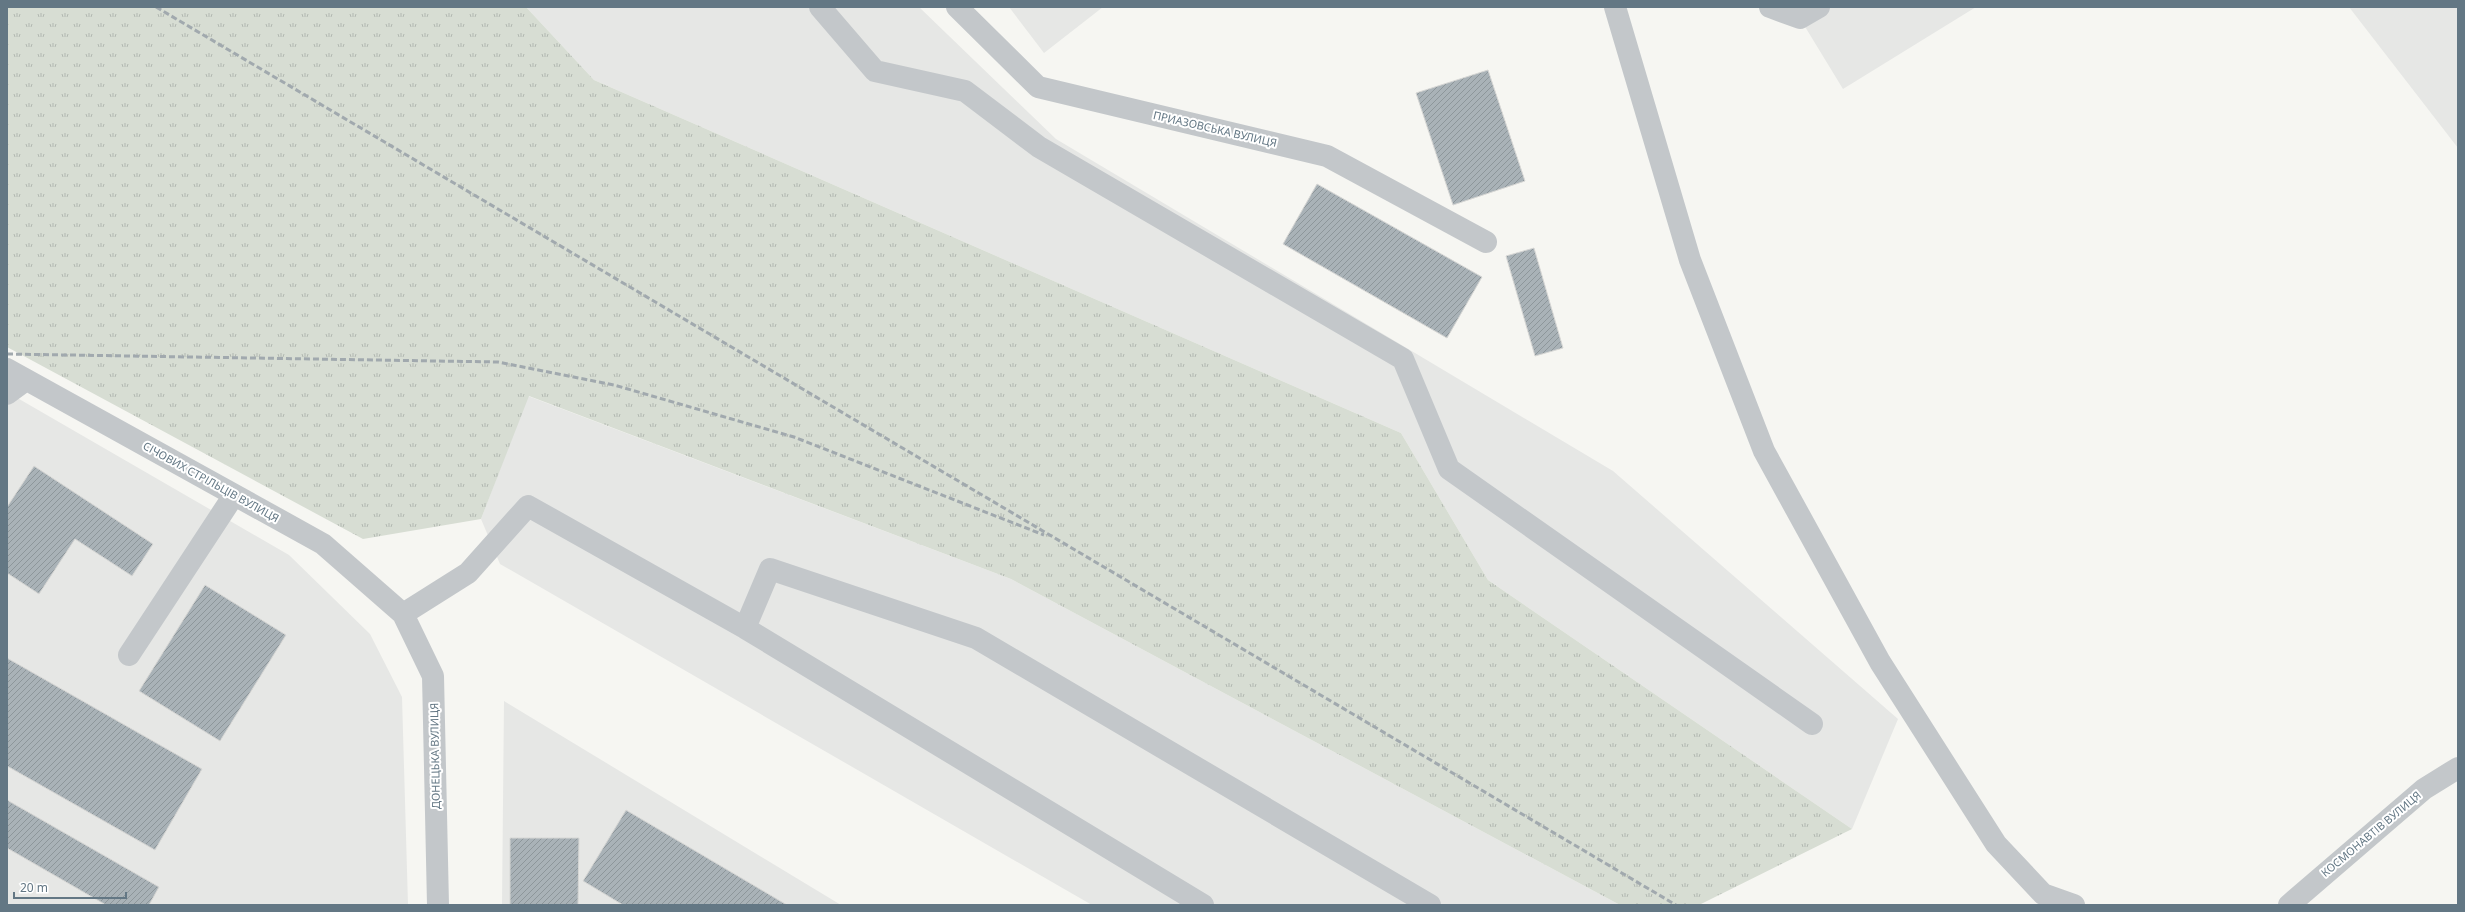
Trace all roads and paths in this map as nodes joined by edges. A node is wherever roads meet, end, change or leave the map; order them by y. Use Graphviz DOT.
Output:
graph roads {
  1 [pos="820,7"];
  2 [pos="957,7"];
  3 [pos="1615,7"];
  4 [pos="1770,7"];
  5 [pos="1819,7"];
  6 [pos="1486,242"];
  7 [pos="7,369"];
  8 [pos="26,380"];
  9 [pos="7,394"];
  10 [pos="234,495"];
  11 [pos="403,614"];
  12 [pos="745,628"];
  13 [pos="130,655"];
  14 [pos="1812,724"];
  15 [pos="2458,768"];
  16 [pos="438,905"];
  17 [pos="1203,905"];
  18 [pos="1430,905"];
  19 [pos="2074,905"];
  20 [pos="2288,905"];
  1 -- 14 [label="street"];
  2 -- 6 [label="street, ПРИАЗОВСЬКА ВУЛИЦЯ"];
  3 -- 19 [label="street"];
  4 -- 5 [label="street"];
  7 -- 8 [label="street, СІЧОВИХ СТРІЛЬЦІВ ВУЛИЦЯ"];
  8 -- 9 [label="street"];
  8 -- 10 [label="street, СІЧОВИХ СТРІЛЬЦІВ ВУЛИЦЯ"];
  10 -- 11 [label="street, СІЧОВИХ СТРІЛЬЦІВ ВУЛИЦЯ"];
  10 -- 13 [label="street"];
  11 -- 12 [label="street"];
  11 -- 16 [label="street, ДОНЕЦЬКА ВУЛИЦЯ"];
  12 -- 17 [label="street"];
  12 -- 18 [label="street"];
  15 -- 20 [label="street, КОСМОНАВТІВ ВУЛИЦЯ"];
}
